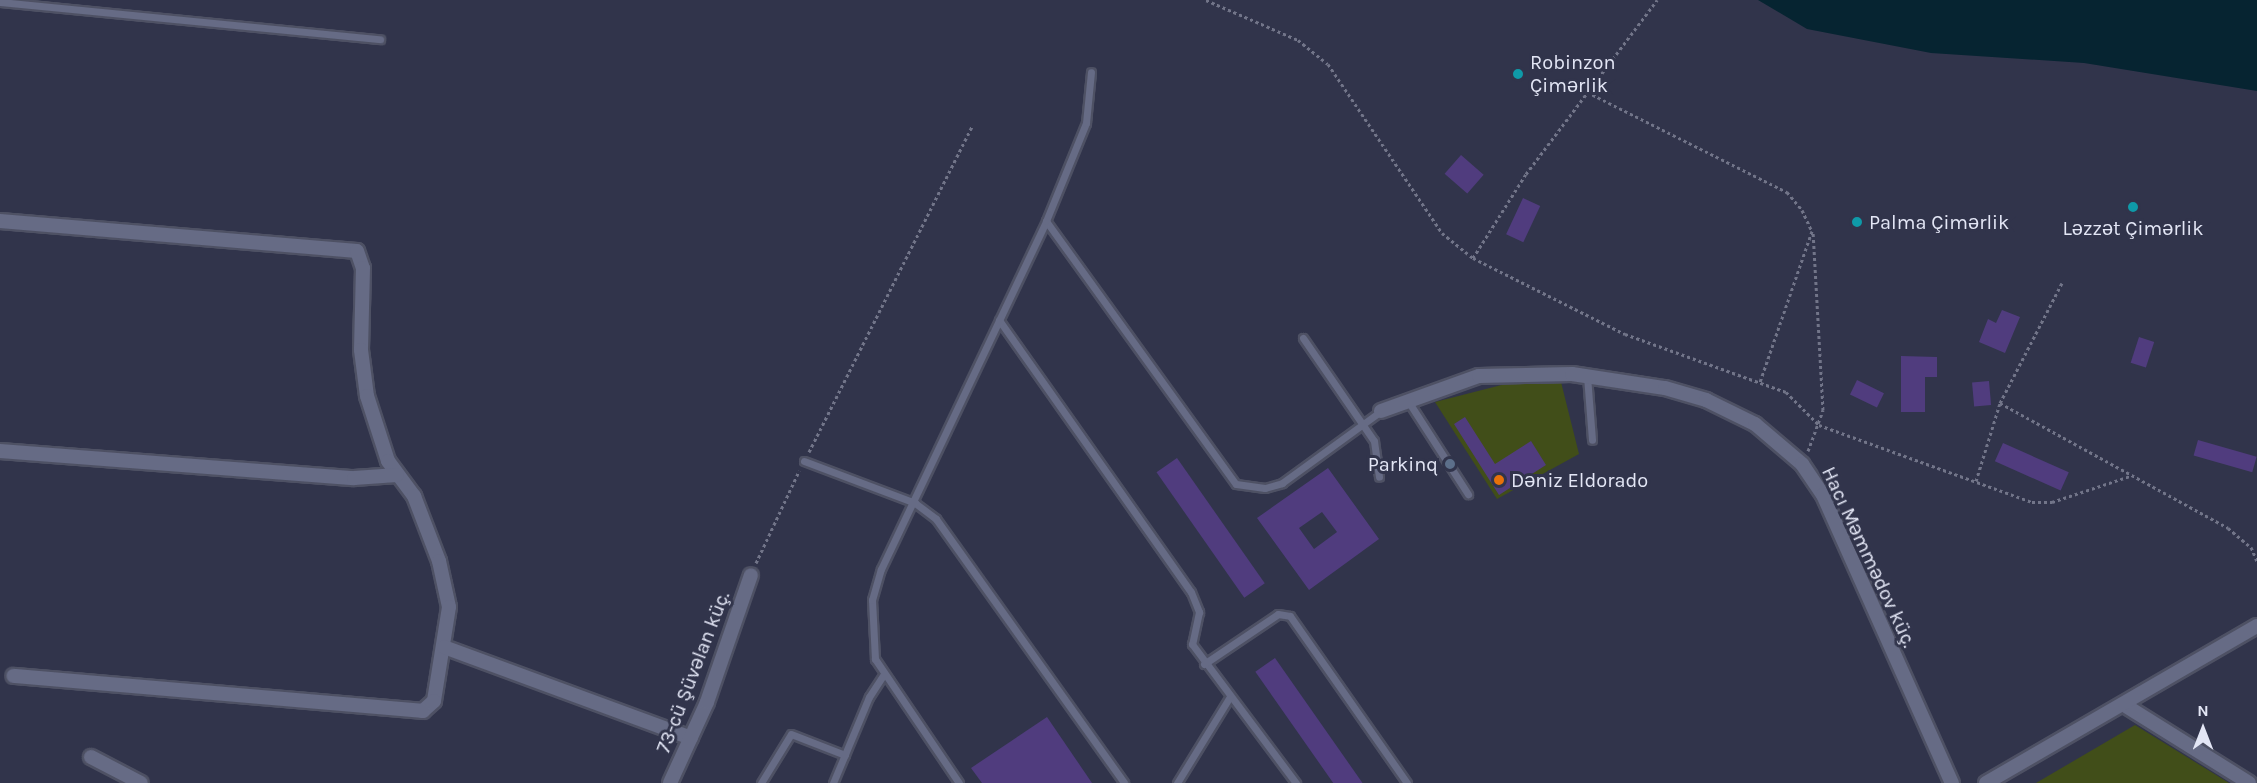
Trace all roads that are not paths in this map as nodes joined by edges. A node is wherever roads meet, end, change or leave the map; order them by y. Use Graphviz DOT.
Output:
graph roads {
  1 [pos="0,2"];
  2 [pos="380,39"];
  3 [pos="1091,72"];
  4 [pos="0,221"];
  5 [pos="1046,221"];
  6 [pos="999,320"];
  7 [pos="1303,338"];
  8 [pos="1587,376"];
  9 [pos="1407,399"];
  10 [pos="1381,411"];
  11 [pos="1362,421"];
  12 [pos="1592,440"];
  13 [pos="0,451"];
  14 [pos="804,461"];
  15 [pos="397,475"];
  16 [pos="1378,477"];
  17 [pos="1468,495"];
  18 [pos="915,503"];
  19 [pos="751,575"];
  20 [pos="2257,626"];
  21 [pos="444,647"];
  22 [pos="1204,664"];
  23 [pos="884,675"];
  24 [pos="14,676"];
  25 [pos="1229,698"];
  26 [pos="2126,706"];
  27 [pos="691,738"];
  28 [pos="845,755"];
  29 [pos="91,757"];
  30 [pos="141,783"];
  31 [pos="670,783"];
  32 [pos="760,783"];
  33 [pos="833,783"];
  34 [pos="959,783"];
  35 [pos="1124,783"];
  36 [pos="1177,783"];
  37 [pos="1296,783"];
  38 [pos="1407,783"];
  39 [pos="1952,783"];
  40 [pos="1986,783"];
  41 [pos="2249,783"];
  1 -- 2 [label="lane"];
  3 -- 5 [label="lane"];
  4 -- 15 [label="street"];
  5 -- 6 [label="lane"];
  5 -- 11 [label="lane"];
  6 -- 18 [label="lane"];
  6 -- 22 [label="lane"];
  7 -- 11 [label="lane"];
  8 -- 9 [label="street, Hacı Məmmədov küç."];
  8 -- 12 [label="lane"];
  8 -- 39 [label="street, Hacı Məmmədov küç."];
  9 -- 10 [label="street, Hacı Məmmədov küç."];
  9 -- 17 [label="lane"];
  10 -- 11 [label="lane"];
  11 -- 16 [label="lane"];
  13 -- 15 [label="street"];
  14 -- 18 [label="lane"];
  15 -- 21 [label="street"];
  18 -- 23 [label="lane"];
  18 -- 35 [label="lane"];
  19 -- 27 [label="street, 73-cü Şüvəlan küç."];
  20 -- 26 [label="street"];
  21 -- 24 [label="street"];
  21 -- 27 [label="street"];
  22 -- 25 [label="lane"];
  22 -- 38 [label="lane"];
  23 -- 28 [label="lane"];
  23 -- 34 [label="lane"];
  25 -- 36 [label="lane"];
  25 -- 37 [label="lane"];
  26 -- 40 [label="street"];
  26 -- 41 [label="street"];
  27 -- 31 [label="street, 73-cü Şüvəlan küç."];
  28 -- 32 [label="lane"];
  28 -- 33 [label="lane"];
  29 -- 30 [label="street"];
}
